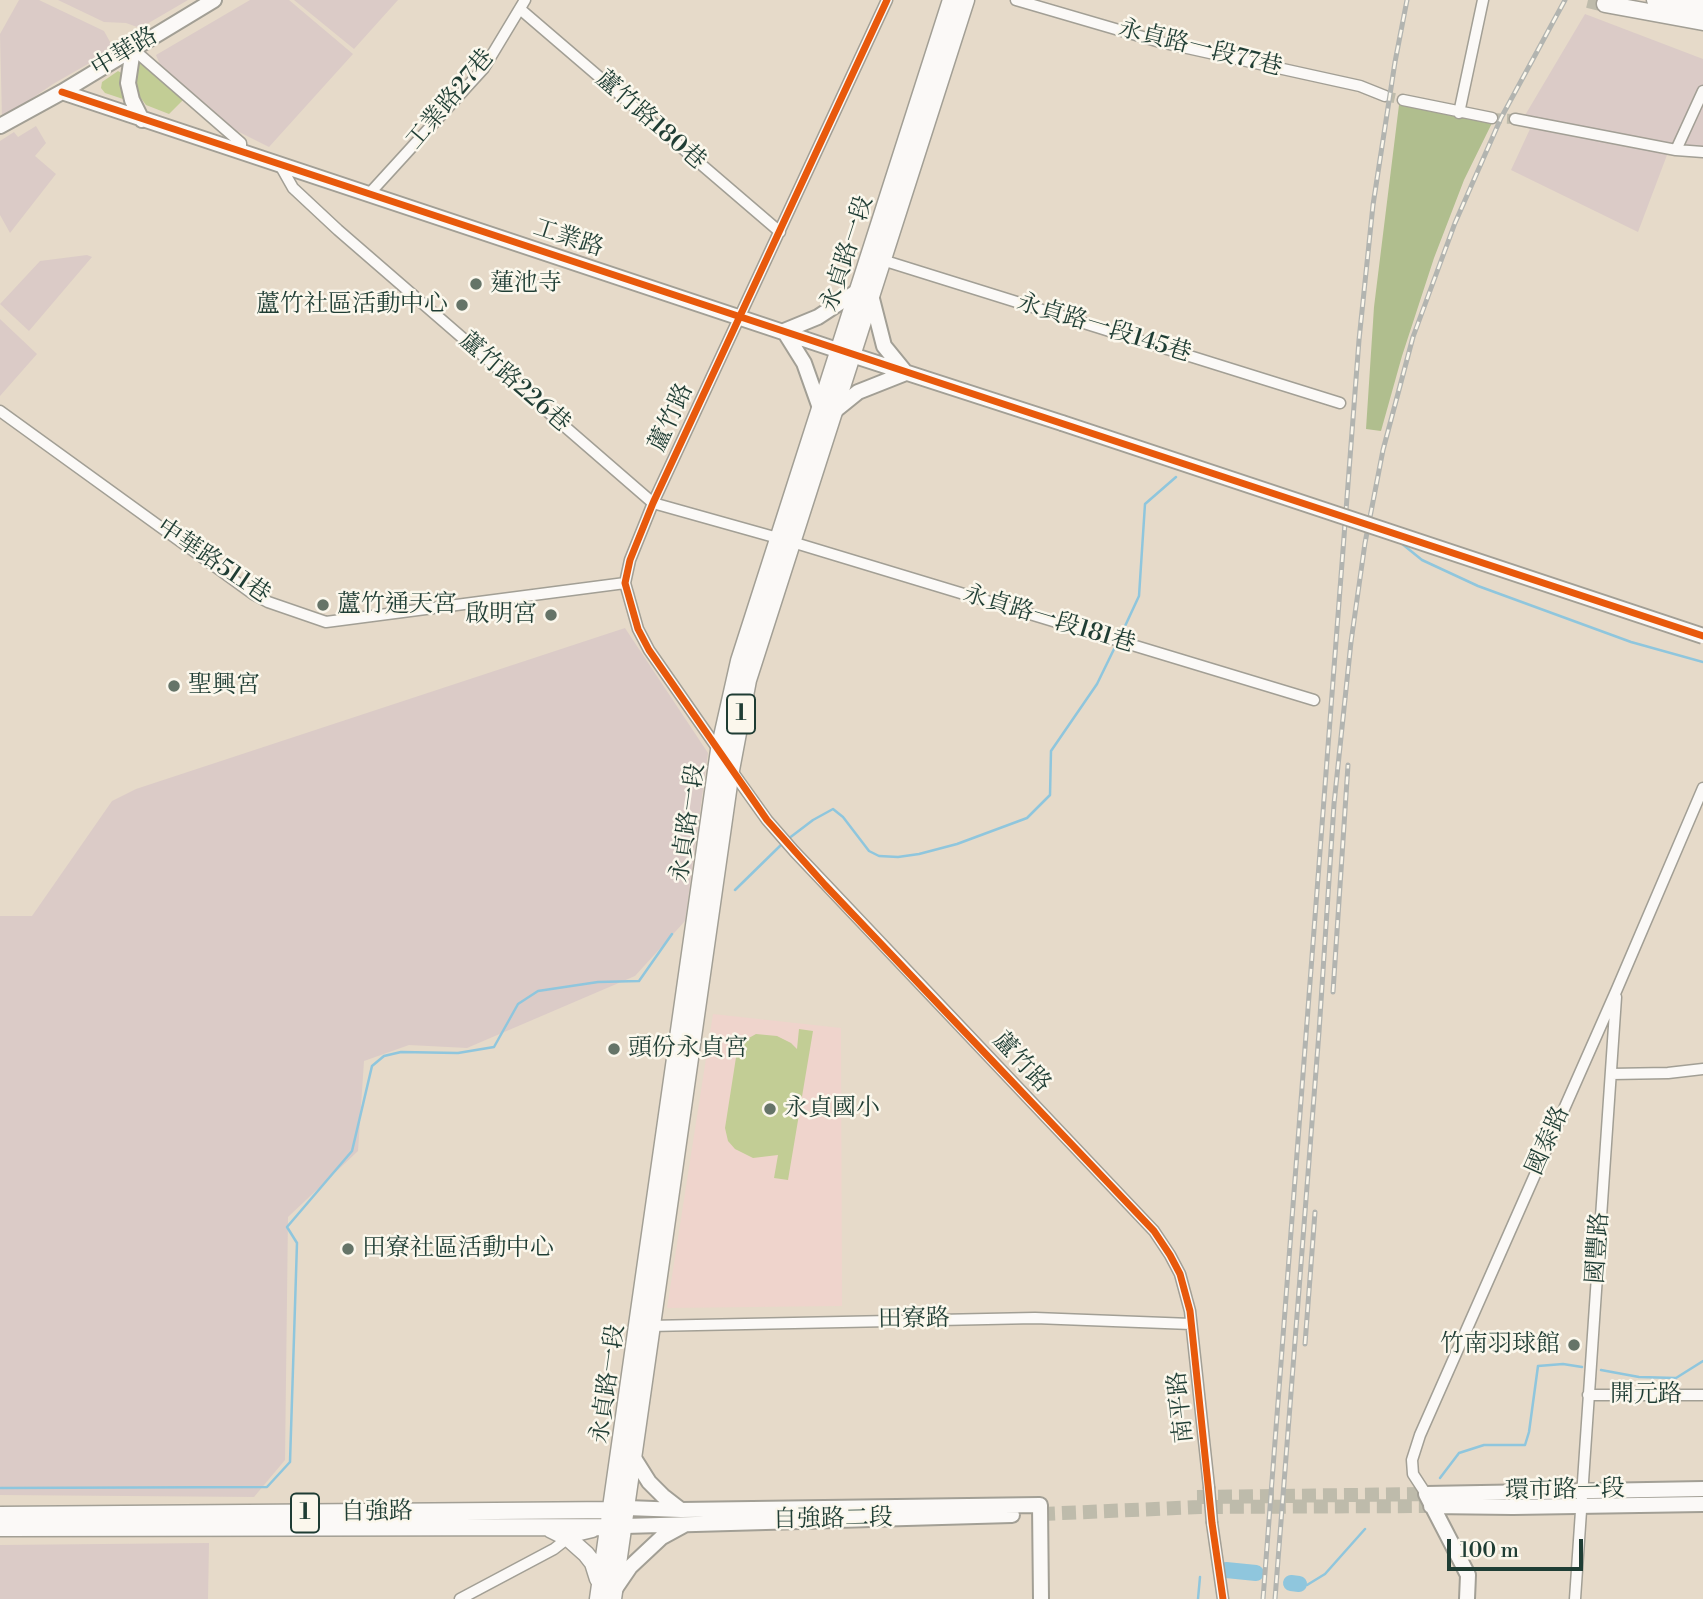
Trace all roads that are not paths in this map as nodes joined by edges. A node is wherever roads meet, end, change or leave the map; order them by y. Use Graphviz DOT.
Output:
graph roads {
  1 [pos="214,0"];
  2 [pos="887,0"];
  3 [pos="951,0"];
  4 [pos="966,0"];
  5 [pos="1016,0"];
  6 [pos="1483,0"];
  7 [pos="1655,0"];
  8 [pos="1605,4"];
  9 [pos="523,5"];
  10 [pos="1703,7"];
  11 [pos="1703,22"];
  12 [pos="133,49"];
  13 [pos="1703,91"];
  14 [pos="62,92"];
  15 [pos="1385,96"];
  16 [pos="1403,100"];
  17 [pos="1459,113"];
  18 [pos="1492,118"];
  19 [pos="1515,119"];
  20 [pos="142,120"];
  21 [pos="0,126"];
  22 [pos="1676,150"];
  23 [pos="1703,152"];
  24 [pos="241,153"];
  25 [pos="280,165"];
  26 [pos="369,194"];
  27 [pos="780,232"];
  28 [pos="874,257"];
  29 [pos="864,293"];
  30 [pos="741,317"];
  31 [pos="784,331"];
  32 [pos="845,353"];
  33 [pos="906,373"];
  34 [pos="1340,403"];
  35 [pos="0,411"];
  36 [pos="826,411"];
  37 [pos="653,503"];
  38 [pos="785,540"];
  39 [pos="625,583"];
  40 [pos="1703,636"];
  41 [pos="1314,700"];
  42 [pos="719,750"];
  43 [pos="731,770"];
  44 [pos="1703,788"];
  45 [pos="1617,989"];
  46 [pos="1703,1069"];
  47 [pos="1611,1074"];
  48 [pos="665,1186"];
  49 [pos="1191,1324"];
  50 [pos="645,1326"];
  51 [pos="1588,1395"];
  52 [pos="1703,1395"];
  53 [pos="632,1455"];
  54 [pos="1703,1489"];
  55 [pos="1583,1490"];
  56 [pos="1429,1500"];
  57 [pos="1703,1504"];
  58 [pos="1582,1506"];
  59 [pos="627,1508"];
  60 [pos="610,1511"];
  61 [pos="0,1516"];
  62 [pos="685,1516"];
  63 [pos="545,1526"];
  64 [pos="625,1526"];
  65 [pos="0,1528"];
  66 [pos="607,1528"];
  67 [pos="568,1538"];
  68 [pos="606,1593"];
  69 [pos="460,1599"];
  70 [pos="1041,1599"];
  71 [pos="1223,1599"];
  72 [pos="1467,1599"];
  73 [pos="1575,1599"];
  1 -- 12 [label="street, 中華路"];
  2 -- 27 [label="street, 蘆竹路"];
  3 -- 28 [label="main road, 永貞路一段 / 1"];
  4 -- 28 [label="main road, 永貞路一段 / 1"];
  5 -- 15 [label="street, 永貞路一段77巷"];
  6 -- 17 [label="street"];
  7 -- 10 [label="main road"];
  8 -- 11 [label="main road"];
  9 -- 26 [label="street, 工業路27巷"];
  9 -- 27 [label="street, 蘆竹路180巷"];
  12 -- 14 [label="street, 中華路"];
  12 -- 20 [label="street"];
  12 -- 24 [label="street"];
  13 -- 22 [label="street"];
  14 -- 20 [label="street, 工業路"];
  14 -- 21 [label="street, 中華路"];
  16 -- 17 [label="street"];
  17 -- 18 [label="street"];
  19 -- 22 [label="street"];
  20 -- 24 [label="street, 工業路"];
  22 -- 23 [label="street"];
  24 -- 25 [label="street, 工業路"];
  25 -- 26 [label="street, 工業路"];
  25 -- 37 [label="street, 蘆竹路226巷"];
  26 -- 30 [label="street, 工業路"];
  27 -- 30 [label="street, 蘆竹路"];
  28 -- 29 [label="main road, 永貞路一段 / 1"];
  28 -- 34 [label="street, 永貞路一段145巷"];
  29 -- 31 [label="street"];
  29 -- 32 [label="main road, 永貞路一段 / 1"];
  29 -- 33 [label="street"];
  30 -- 31 [label="street, 工業路"];
  30 -- 37 [label="street, 蘆竹路"];
  31 -- 32 [label="street, 工業路"];
  31 -- 36 [label="street"];
  32 -- 33 [label="street, 工業路"];
  32 -- 36 [label="main road, 永貞路一段 / 1"];
  33 -- 36 [label="street"];
  33 -- 40 [label="street, 工業路, bridge"];
  35 -- 39 [label="street, 中華路511巷"];
  36 -- 38 [label="main road, 永貞路一段 / 1"];
  37 -- 38 [label="street, 蘆竹路226巷"];
  37 -- 39 [label="street, 蘆竹路"];
  38 -- 41 [label="street, 永貞路一段181巷"];
  38 -- 42 [label="main road, 永貞路一段 / 1"];
  38 -- 43 [label="main road, 永貞路一段 / 1"];
  39 -- 42 [label="street"];
  42 -- 43 [label="street"];
  42 -- 48 [label="main road, 永貞路一段 / 1"];
  43 -- 48 [label="main road, 永貞路一段 / 1"];
  43 -- 49 [label="street, 蘆竹路"];
  44 -- 45 [label="street, 國泰路"];
  45 -- 47 [label="street, 國豐路"];
  45 -- 56 [label="street, 國泰路"];
  46 -- 47 [label="street"];
  47 -- 51 [label="street, 國豐路"];
  48 -- 50 [label="main road, 永貞路一段 / 1"];
  49 -- 50 [label="street, 田寮路"];
  49 -- 71 [label="street, 南平路, bridge"];
  50 -- 53 [label="main road, 永貞路一段 / 1"];
  50 -- 60 [label="main road, 永貞路一段 / 1"];
  51 -- 52 [label="street, 開元路"];
  51 -- 55 [label="street, 國豐路"];
  53 -- 59 [label="main road, 永貞路一段 / 1"];
  53 -- 62 [label="street"];
  54 -- 55 [label="street, 環市路一段"];
  55 -- 56 [label="street, 環市路一段"];
  55 -- 58 [label="street, 國豐路"];
  56 -- 58 [label="street, 環市路一段"];
  56 -- 72 [label="street"];
  57 -- 58 [label="street, 環市路一段"];
  58 -- 73 [label="street, 國豐路"];
  59 -- 60 [label="main road, 自強路 / 1"];
  59 -- 62 [label="street, 自強路二段"];
  59 -- 64 [label="main road, 永貞路一段 / 1"];
  60 -- 61 [label="main road, 自強路 / 1"];
  60 -- 66 [label="main road, 永貞路一段"];
  62 -- 64 [label="street, 自強路二段"];
  62 -- 68 [label="street"];
  62 -- 70 [label="street, 自強路二段"];
  63 -- 65 [label="main road, 自強路 / 1"];
  63 -- 66 [label="main road, 自強路 / 1"];
  63 -- 67 [label="main road"];
  64 -- 66 [label="main road, 自強路 / 1"];
  64 -- 68 [label="main road, 永貞路一段"];
  66 -- 67 [label="street"];
  66 -- 68 [label="main road"];
  67 -- 68 [label="main road"];
  67 -- 69 [label="street"];
}
